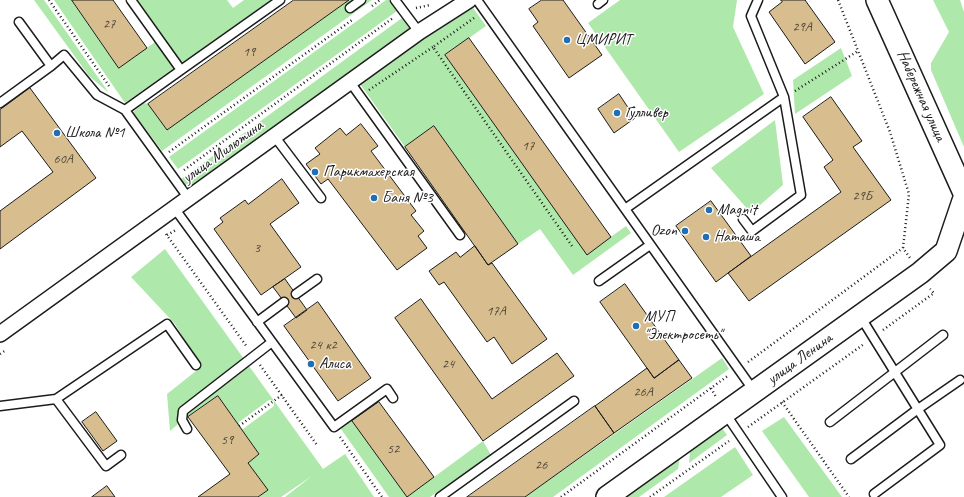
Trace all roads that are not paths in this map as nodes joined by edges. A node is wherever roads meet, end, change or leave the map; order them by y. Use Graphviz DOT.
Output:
graph roads {
  1 [pos="131,0"];
  2 [pos="280,0"];
  3 [pos="361,0"];
  4 [pos="395,0"];
  5 [pos="469,0"];
  6 [pos="477,0"];
  7 [pos="758,0"];
  8 [pos="877,0"];
  9 [pos="350,8"];
  10 [pos="19,22"];
  11 [pos="419,32"];
  12 [pos="51,66"];
  13 [pos="181,70"];
  14 [pos="350,82"];
  15 [pos="784,98"];
  16 [pos="0,104"];
  17 [pos="125,110"];
  18 [pos="275,137"];
  19 [pos="964,193"];
  20 [pos="321,198"];
  21 [pos="964,198"];
  22 [pos="189,200"];
  23 [pos="175,209"];
  24 [pos="625,209"];
  25 [pos="742,219"];
  26 [pos="460,235"];
  27 [pos="650,245"];
  28 [pos="316,279"];
  29 [pos="599,281"];
  30 [pos="296,294"];
  31 [pos="284,302"];
  32 [pos="860,316"];
  33 [pos="257,322"];
  34 [pos="0,334"];
  35 [pos="943,335"];
  36 [pos="272,342"];
  37 [pos="196,365"];
  38 [pos="895,373"];
  39 [pos="960,380"];
  40 [pos="754,391"];
  41 [pos="393,398"];
  42 [pos="56,399"];
  43 [pos="574,401"];
  44 [pos="0,406"];
  45 [pos="918,408"];
  46 [pos="725,412"];
  47 [pos="830,422"];
  48 [pos="187,429"];
  49 [pos="122,455"];
  50 [pos="851,459"];
  51 [pos="874,494"];
  52 [pos="440,497"];
  53 [pos="607,497"];
  54 [pos="782,497"];
  1 -- 13 [label="lane"];
  2 -- 13 [label="lane"];
  3 -- 9 [label="lane"];
  4 -- 11 [label="lane"];
  5 -- 11 [label="street, улица Милютина"];
  6 -- 24 [label="lane"];
  7 -- 15 [label="lane"];
  8 -- 19 [label="main road, Набережная улица"];
  10 -- 12 [label="lane"];
  11 -- 14 [label="street, улица Милютина"];
  12 -- 16 [label="lane"];
  12 -- 17 [label="lane"];
  13 -- 17 [label="lane"];
  14 -- 18 [label="street, улица Милютина"];
  14 -- 26 [label="lane"];
  15 -- 24 [label="lane"];
  15 -- 25 [label="lane"];
  17 -- 22 [label="lane"];
  18 -- 20 [label="lane"];
  18 -- 22 [label="street, улица Милютина"];
  21 -- 32 [label="main road, улица Ленина"];
  22 -- 23 [label="street, улица Милютина"];
  23 -- 33 [label="lane"];
  23 -- 34 [label="street, улица Милютина"];
  24 -- 27 [label="lane"];
  27 -- 29 [label="lane"];
  27 -- 40 [label="lane"];
  28 -- 30 [label="lane"];
  31 -- 33 [label="lane"];
  32 -- 38 [label="lane"];
  32 -- 40 [label="main road, улица Ленина"];
  33 -- 36 [label="lane"];
  35 -- 38 [label="lane"];
  36 -- 41 [label="lane"];
  36 -- 48 [label="lane"];
  37 -- 42 [label="lane"];
  38 -- 45 [label="lane"];
  38 -- 47 [label="lane"];
  39 -- 45 [label="lane"];
  40 -- 46 [label="main road, улица Ленина"];
  42 -- 44 [label="lane"];
  42 -- 49 [label="lane"];
  43 -- 52 [label="lane"];
  45 -- 50 [label="lane"];
  45 -- 51 [label="lane"];
  46 -- 53 [label="main road, улица Ленина"];
  46 -- 54 [label="lane"];
}
